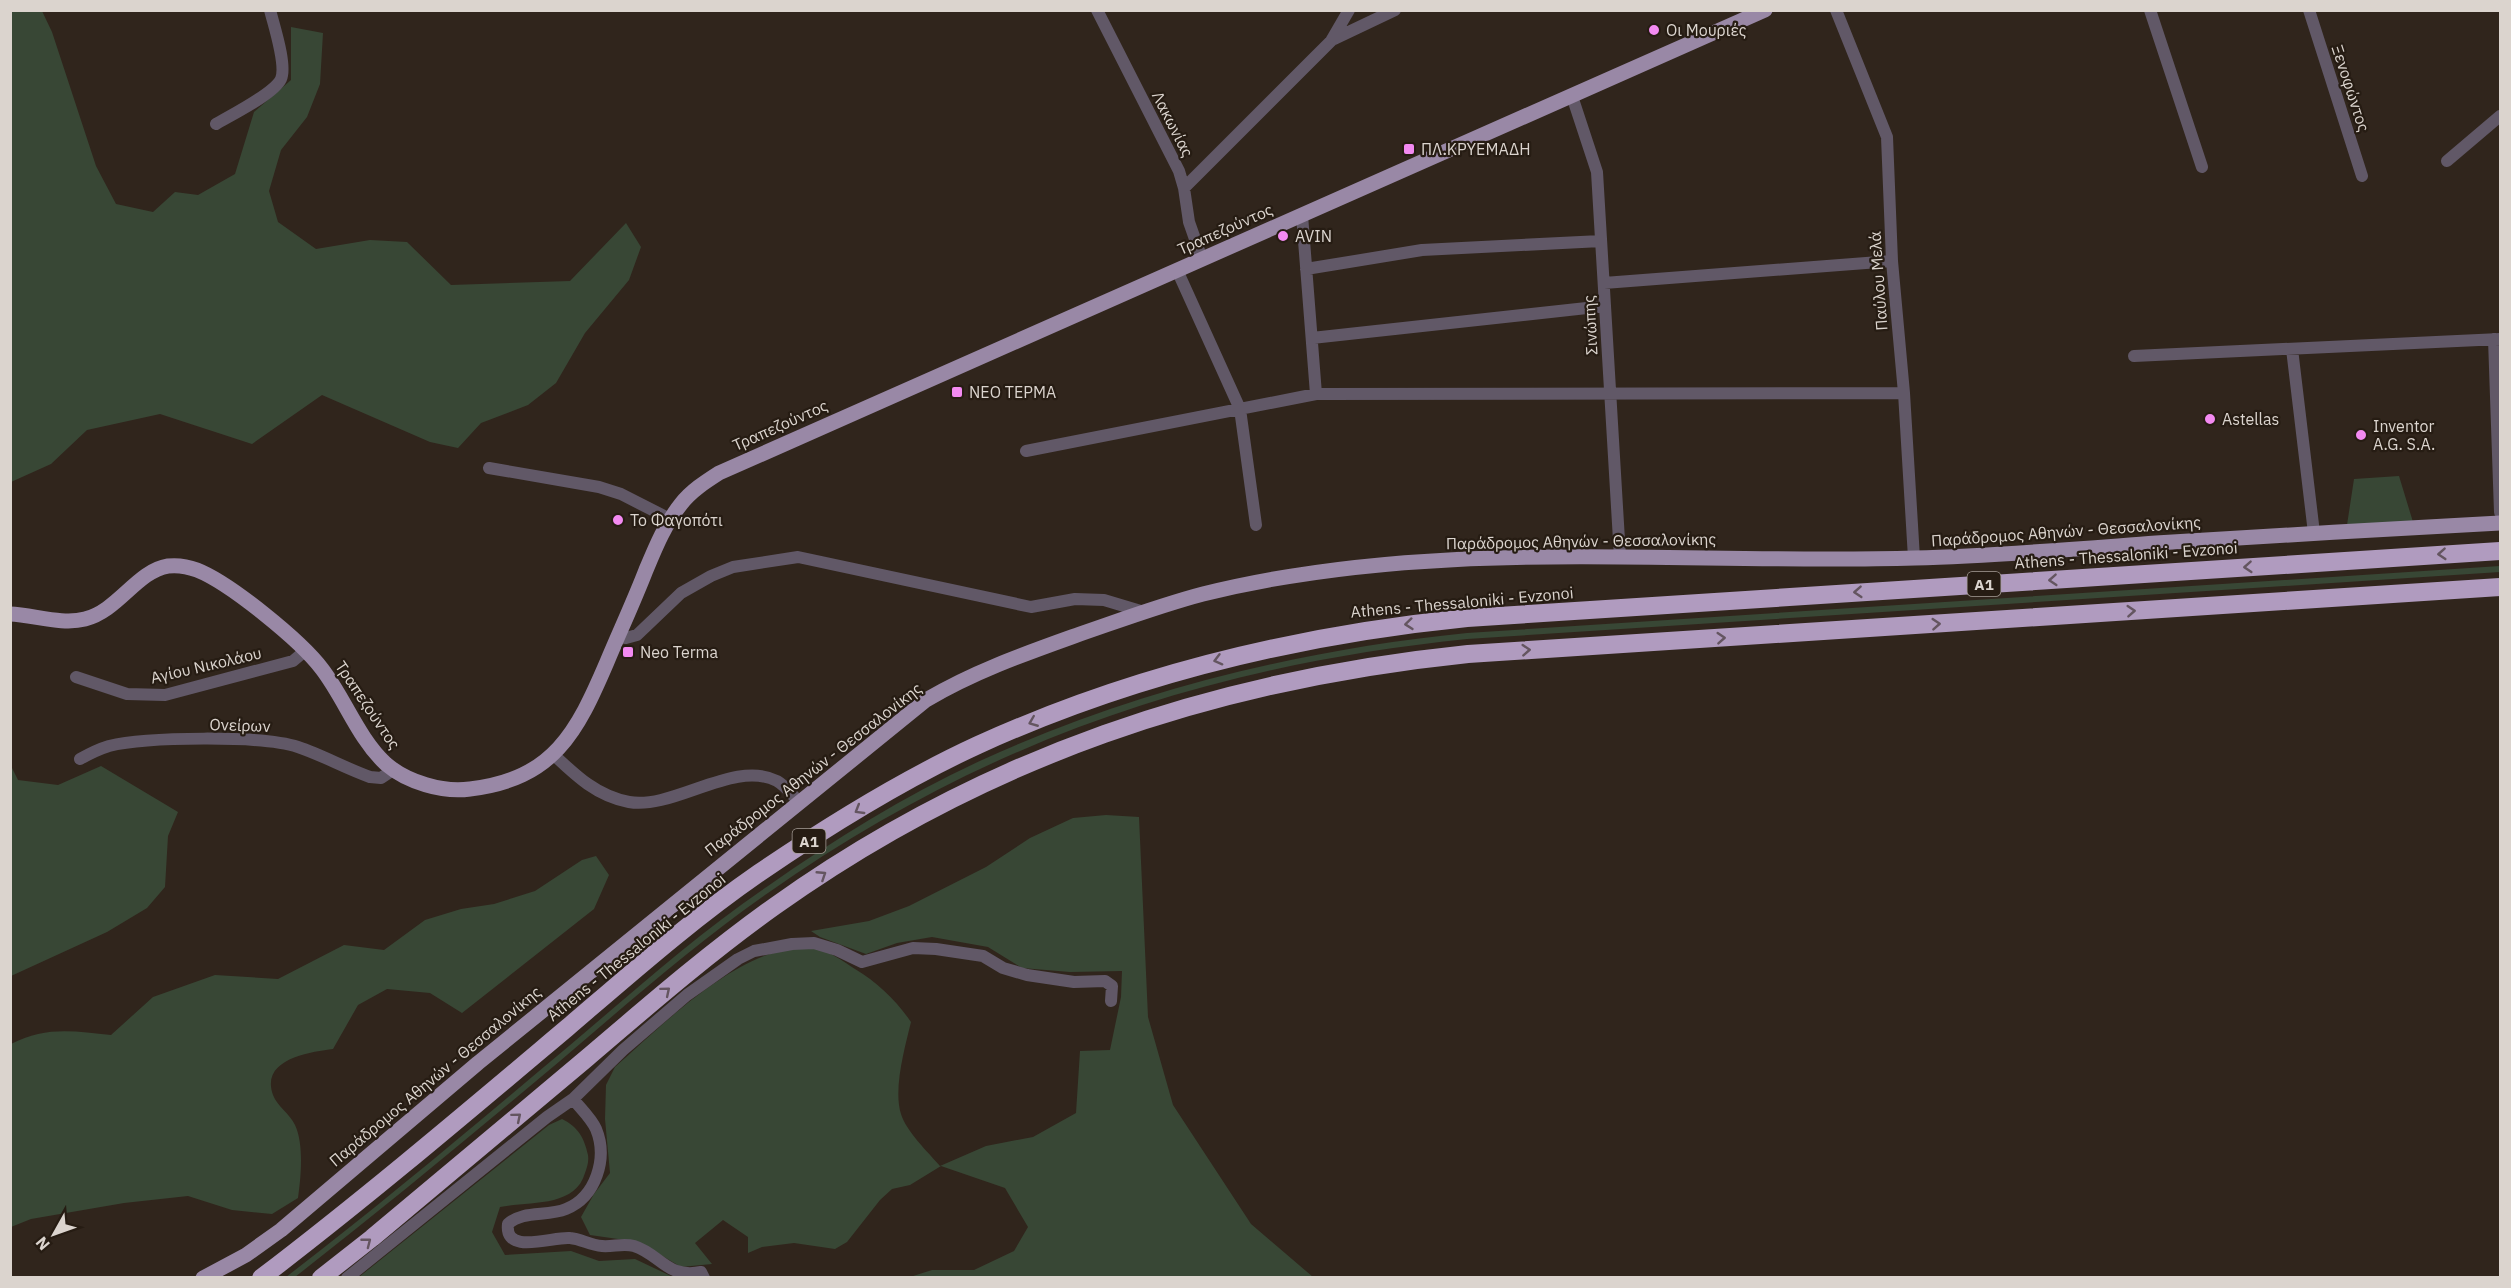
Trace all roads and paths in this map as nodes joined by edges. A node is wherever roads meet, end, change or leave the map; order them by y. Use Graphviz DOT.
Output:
graph roads {
  1 [pos="270,10"];
  2 [pos="1097,10"];
  3 [pos="1349,10"];
  4 [pos="1395,10"];
  5 [pos="1765,10"];
  6 [pos="1836,10"];
  7 [pos="2150,10"];
  8 [pos="2309,10"];
  9 [pos="1331,41"];
  10 [pos="1572,96"];
  11 [pos="2500,116"];
  12 [pos="216,124"];
  13 [pos="2446,161"];
  14 [pos="2202,166"];
  15 [pos="2362,176"];
  16 [pos="1184,188"];
  17 [pos="1302,215"];
  18 [pos="1601,241"];
  19 [pos="1202,259"];
  20 [pos="1892,261"];
  21 [pos="1306,269"];
  22 [pos="1177,270"];
  23 [pos="1604,284"];
  24 [pos="1605,306"];
  25 [pos="1312,338"];
  26 [pos="2497,339"];
  27 [pos="2292,349"];
  28 [pos="2134,356"];
  29 [pos="1611,393"];
  30 [pos="1904,393"];
  31 [pos="1316,394"];
  32 [pos="1240,409"];
  33 [pos="1026,451"];
  34 [pos="489,468"];
  35 [pos="2500,512"];
  36 [pos="670,519"];
  37 [pos="2500,523"];
  38 [pos="1256,525"];
  39 [pos="2314,533"];
  40 [pos="2500,551"];
  41 [pos="1620,557"];
  42 [pos="1914,558"];
  43 [pos="2500,587"];
  44 [pos="1144,612"];
  45 [pos="10,614"];
  46 [pos="618,637"];
  47 [pos="306,650"];
  48 [pos="76,676"];
  49 [pos="553,754"];
  50 [pos="80,759"];
  51 [pos="393,770"];
  52 [pos="800,803"];
  53 [pos="1111,1001"];
  54 [pos="573,1099"];
  55 [pos="203,1278"];
  56 [pos="261,1278"];
  57 [pos="321,1278"];
  58 [pos="347,1278"];
  59 [pos="704,1278"];
  1 -- 12 [label="street"];
  2 -- 16 [label="street, Λακωνίας"];
  3 -- 9 [label="street"];
  4 -- 9 [label="street"];
  5 -- 10 [label="main road, Τραπεζούντος"];
  6 -- 20 [label="street, Παύλου Μελά"];
  7 -- 14 [label="street"];
  8 -- 15 [label="street, Ξενοφώντος"];
  9 -- 16 [label="street"];
  10 -- 17 [label="main road, Τραπεζούντος"];
  10 -- 18 [label="street, Σινώπης"];
  11 -- 13 [label="street"];
  16 -- 19 [label="street, Λακωνίας"];
  17 -- 19 [label="main road, Τραπεζούντος"];
  17 -- 21 [label="street"];
  18 -- 21 [label="street"];
  18 -- 23 [label="street, Σινώπης"];
  19 -- 22 [label="main road, Τραπεζούντος"];
  20 -- 23 [label="street"];
  20 -- 30 [label="street, Παύλου Μελά"];
  21 -- 25 [label="street"];
  22 -- 32 [label="street"];
  22 -- 36 [label="main road, Τραπεζούντος"];
  23 -- 24 [label="street, Σινώπης"];
  24 -- 25 [label="street"];
  24 -- 29 [label="street, Σινώπης"];
  25 -- 31 [label="street"];
  26 -- 27 [label="street"];
  26 -- 35 [label="street"];
  27 -- 28 [label="street"];
  27 -- 39 [label="street"];
  29 -- 30 [label="street"];
  29 -- 31 [label="street"];
  29 -- 41 [label="street, Σινώπης"];
  30 -- 42 [label="street, Παύλου Μελά"];
  31 -- 32 [label="street"];
  32 -- 33 [label="street"];
  32 -- 38 [label="street"];
  34 -- 36 [label="street"];
  36 -- 46 [label="main road, Τραπεζούντος"];
  37 -- 39 [label="main road, Παράδρομος Αθηνών - Θεσσαλονίκης"];
  39 -- 42 [label="main road, Παράδρομος Αθηνών - Θεσσαλονίκης"];
  40 -- 56 [label="highway, Athens - Thessaloniki - Evzonoi / Α1, one-way"];
  41 -- 42 [label="main road, Παράδρομος Αθηνών - Θεσσαλονίκης"];
  41 -- 44 [label="main road, Παράδρομος Αθηνών - Θεσσαλονίκης"];
  57 -- 43 [label="highway, Α1, one-way"];
  44 -- 46 [label="street"];
  44 -- 52 [label="main road, Παράδρομος Αθηνών - Θεσσαλονίκης"];
  45 -- 47 [label="main road, Τραπεζούντος"];
  46 -- 49 [label="main road, Τραπεζούντος"];
  47 -- 48 [label="street, Αγίου Νικολάου"];
  47 -- 51 [label="main road, Τραπεζούντος"];
  49 -- 51 [label="main road, Τραπεζούντος"];
  49 -- 52 [label="street"];
  50 -- 51 [label="street, Ονείρων"];
  52 -- 55 [label="main road, Παράδρομος Αθηνών - Θεσσαλονίκης"];
  53 -- 54 [label="street"];
  54 -- 58 [label="street"];
  54 -- 59 [label="street"];
}
